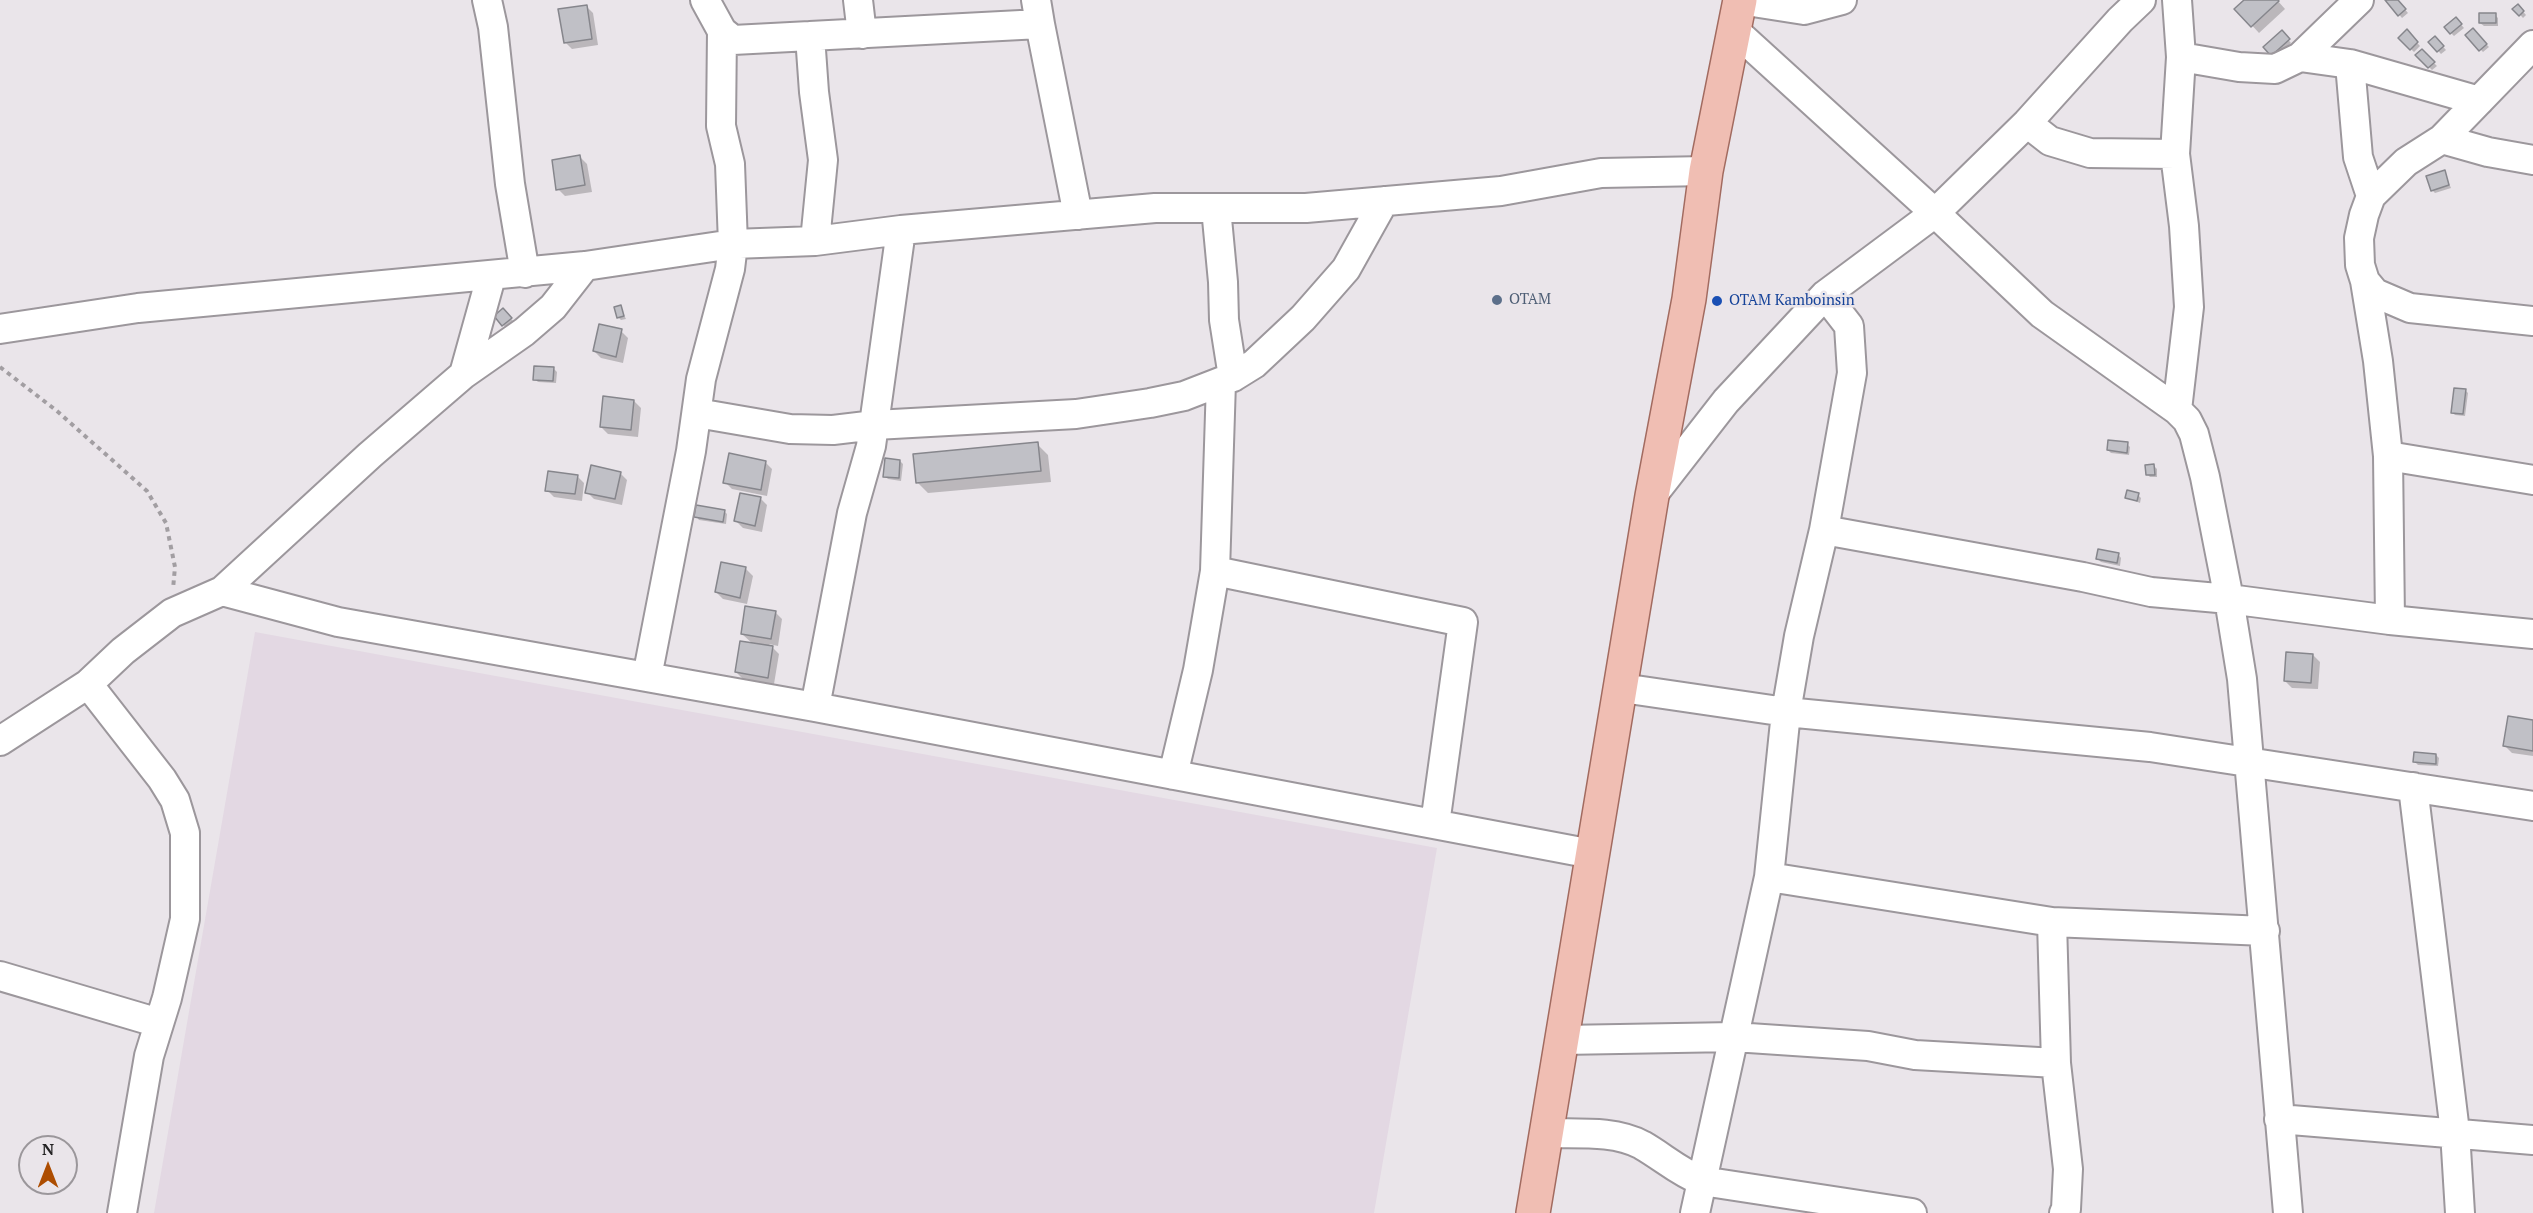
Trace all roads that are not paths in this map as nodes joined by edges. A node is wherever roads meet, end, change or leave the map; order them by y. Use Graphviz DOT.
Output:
graph roads {
  1 [pos="487,0"];
  2 [pos="705,0"];
  3 [pos="858,0"];
  4 [pos="1842,0"];
  5 [pos="2141,0"];
  6 [pos="2176,0"];
  7 [pos="2359,0"];
  8 [pos="2119,10"];
  9 [pos="1038,12"];
  10 [pos="1737,15"];
  11 [pos="722,32"];
  12 [pos="862,34"];
  13 [pos="810,36"];
  14 [pos="2533,45"];
  15 [pos="2181,57"];
  16 [pos="2300,57"];
  17 [pos="2350,64"];
  18 [pos="2479,101"];
  19 [pos="2027,123"];
  20 [pos="2442,140"];
  21 [pos="2175,154"];
  22 [pos="2533,160"];
  23 [pos="1706,171"];
  24 [pos="2371,196"];
  25 [pos="1384,201"];
  26 [pos="1216,208"];
  27 [pos="1935,213"];
  28 [pos="1078,215"];
  29 [pos="901,230"];
  30 [pos="815,241"];
  31 [pos="733,244"];
  32 [pos="585,266"];
  33 [pos="525,273"];
  34 [pos="491,277"];
  35 [pos="2365,281"];
  36 [pos="1825,295"];
  37 [pos="2533,321"];
  38 [pos="0,329"];
  39 [pos="464,374"];
  40 [pos="1227,379"];
  41 [pos="2177,410"];
  42 [pos="697,413"];
  43 [pos="875,425"];
  44 [pos="2388,456"];
  45 [pos="2533,480"];
  46 [pos="1652,496"];
  47 [pos="1824,530"];
  48 [pos="1215,571"];
  49 [pos="222,591"];
  50 [pos="2229,599"];
  51 [pos="2390,620"];
  52 [pos="2533,634"];
  53 [pos="647,677"];
  54 [pos="88,684"];
  55 [pos="1622,688"];
  56 [pos="815,707"];
  57 [pos="1785,712"];
  58 [pos="0,741"];
  59 [pos="2251,762"];
  60 [pos="1173,776"];
  61 [pos="2413,787"];
  62 [pos="2533,806"];
  63 [pos="1435,824"];
  64 [pos="1592,854"];
  65 [pos="1769,877"];
  66 [pos="2052,922"];
  67 [pos="2265,931"];
  68 [pos="0,976"];
  69 [pos="159,1023"];
  70 [pos="1734,1037"];
  71 [pos="1562,1040"];
  72 [pos="2056,1063"];
  73 [pos="2279,1119"];
  74 [pos="1546,1132"];
  75 [pos="2455,1132"];
  76 [pos="2533,1140"];
  77 [pos="1702,1181"];
  78 [pos="122,1213"];
  79 [pos="1533,1213"];
  80 [pos="1695,1213"];
  81 [pos="1912,1213"];
  82 [pos="2064,1213"];
  83 [pos="2288,1213"];
  84 [pos="2460,1213"];
  1 -- 33 [label="street"];
  2 -- 11 [label="street"];
  3 -- 12 [label="street"];
  4 -- 10 [label="street"];
  5 -- 8 [label="street"];
  6 -- 15 [label="street"];
  7 -- 16 [label="street"];
  8 -- 19 [label="street"];
  9 -- 12 [label="street"];
  9 -- 28 [label="street"];
  10 -- 23 [label="main road"];
  10 -- 27 [label="street"];
  11 -- 13 [label="street"];
  11 -- 31 [label="street"];
  12 -- 13 [label="street"];
  13 -- 30 [label="street"];
  14 -- 18 [label="street"];
  15 -- 16 [label="street"];
  15 -- 21 [label="street"];
  16 -- 17 [label="street"];
  17 -- 18 [label="street"];
  17 -- 24 [label="street"];
  18 -- 20 [label="street"];
  19 -- 21 [label="street"];
  19 -- 27 [label="street"];
  20 -- 22 [label="street"];
  20 -- 24 [label="street"];
  21 -- 41 [label="street"];
  23 -- 25 [label="street"];
  23 -- 46 [label="main road"];
  24 -- 35 [label="street"];
  25 -- 26 [label="street"];
  25 -- 40 [label="street"];
  26 -- 28 [label="street"];
  26 -- 40 [label="street"];
  27 -- 36 [label="street"];
  27 -- 41 [label="street"];
  28 -- 29 [label="street"];
  29 -- 30 [label="street"];
  29 -- 43 [label="street"];
  30 -- 31 [label="street"];
  31 -- 32 [label="street"];
  31 -- 42 [label="street"];
  32 -- 33 [label="street"];
  32 -- 39 [label="street"];
  33 -- 34 [label="street"];
  34 -- 38 [label="street"];
  34 -- 39 [label="street"];
  35 -- 37 [label="street"];
  35 -- 44 [label="street"];
  36 -- 46 [label="street"];
  36 -- 47 [label="street"];
  39 -- 49 [label="street"];
  40 -- 43 [label="street"];
  40 -- 48 [label="street"];
  41 -- 50 [label="street"];
  42 -- 43 [label="street"];
  42 -- 53 [label="street"];
  43 -- 56 [label="street"];
  44 -- 45 [label="street"];
  44 -- 51 [label="street"];
  46 -- 55 [label="main road"];
  47 -- 50 [label="street"];
  47 -- 57 [label="street"];
  48 -- 60 [label="street"];
  48 -- 63 [label="street"];
  49 -- 53 [label="street"];
  49 -- 54 [label="street"];
  50 -- 51 [label="street"];
  50 -- 59 [label="street"];
  51 -- 52 [label="street"];
  53 -- 56 [label="street"];
  54 -- 58 [label="street"];
  54 -- 69 [label="street"];
  55 -- 57 [label="street"];
  55 -- 64 [label="main road"];
  56 -- 60 [label="street"];
  57 -- 59 [label="street"];
  57 -- 65 [label="street"];
  59 -- 61 [label="street"];
  59 -- 67 [label="street"];
  60 -- 63 [label="street"];
  61 -- 62 [label="street"];
  61 -- 75 [label="street"];
  63 -- 64 [label="street"];
  64 -- 71 [label="main road"];
  65 -- 66 [label="street"];
  65 -- 70 [label="street"];
  66 -- 67 [label="street"];
  66 -- 72 [label="street"];
  67 -- 73 [label="street"];
  68 -- 69 [label="street"];
  69 -- 78 [label="street"];
  70 -- 71 [label="street"];
  70 -- 72 [label="street"];
  70 -- 77 [label="street"];
  71 -- 74 [label="main road"];
  72 -- 82 [label="street"];
  73 -- 75 [label="street"];
  73 -- 83 [label="street"];
  74 -- 77 [label="street"];
  74 -- 79 [label="main road"];
  75 -- 76 [label="street"];
  75 -- 84 [label="street"];
  77 -- 80 [label="street"];
  77 -- 81 [label="street"];
}
